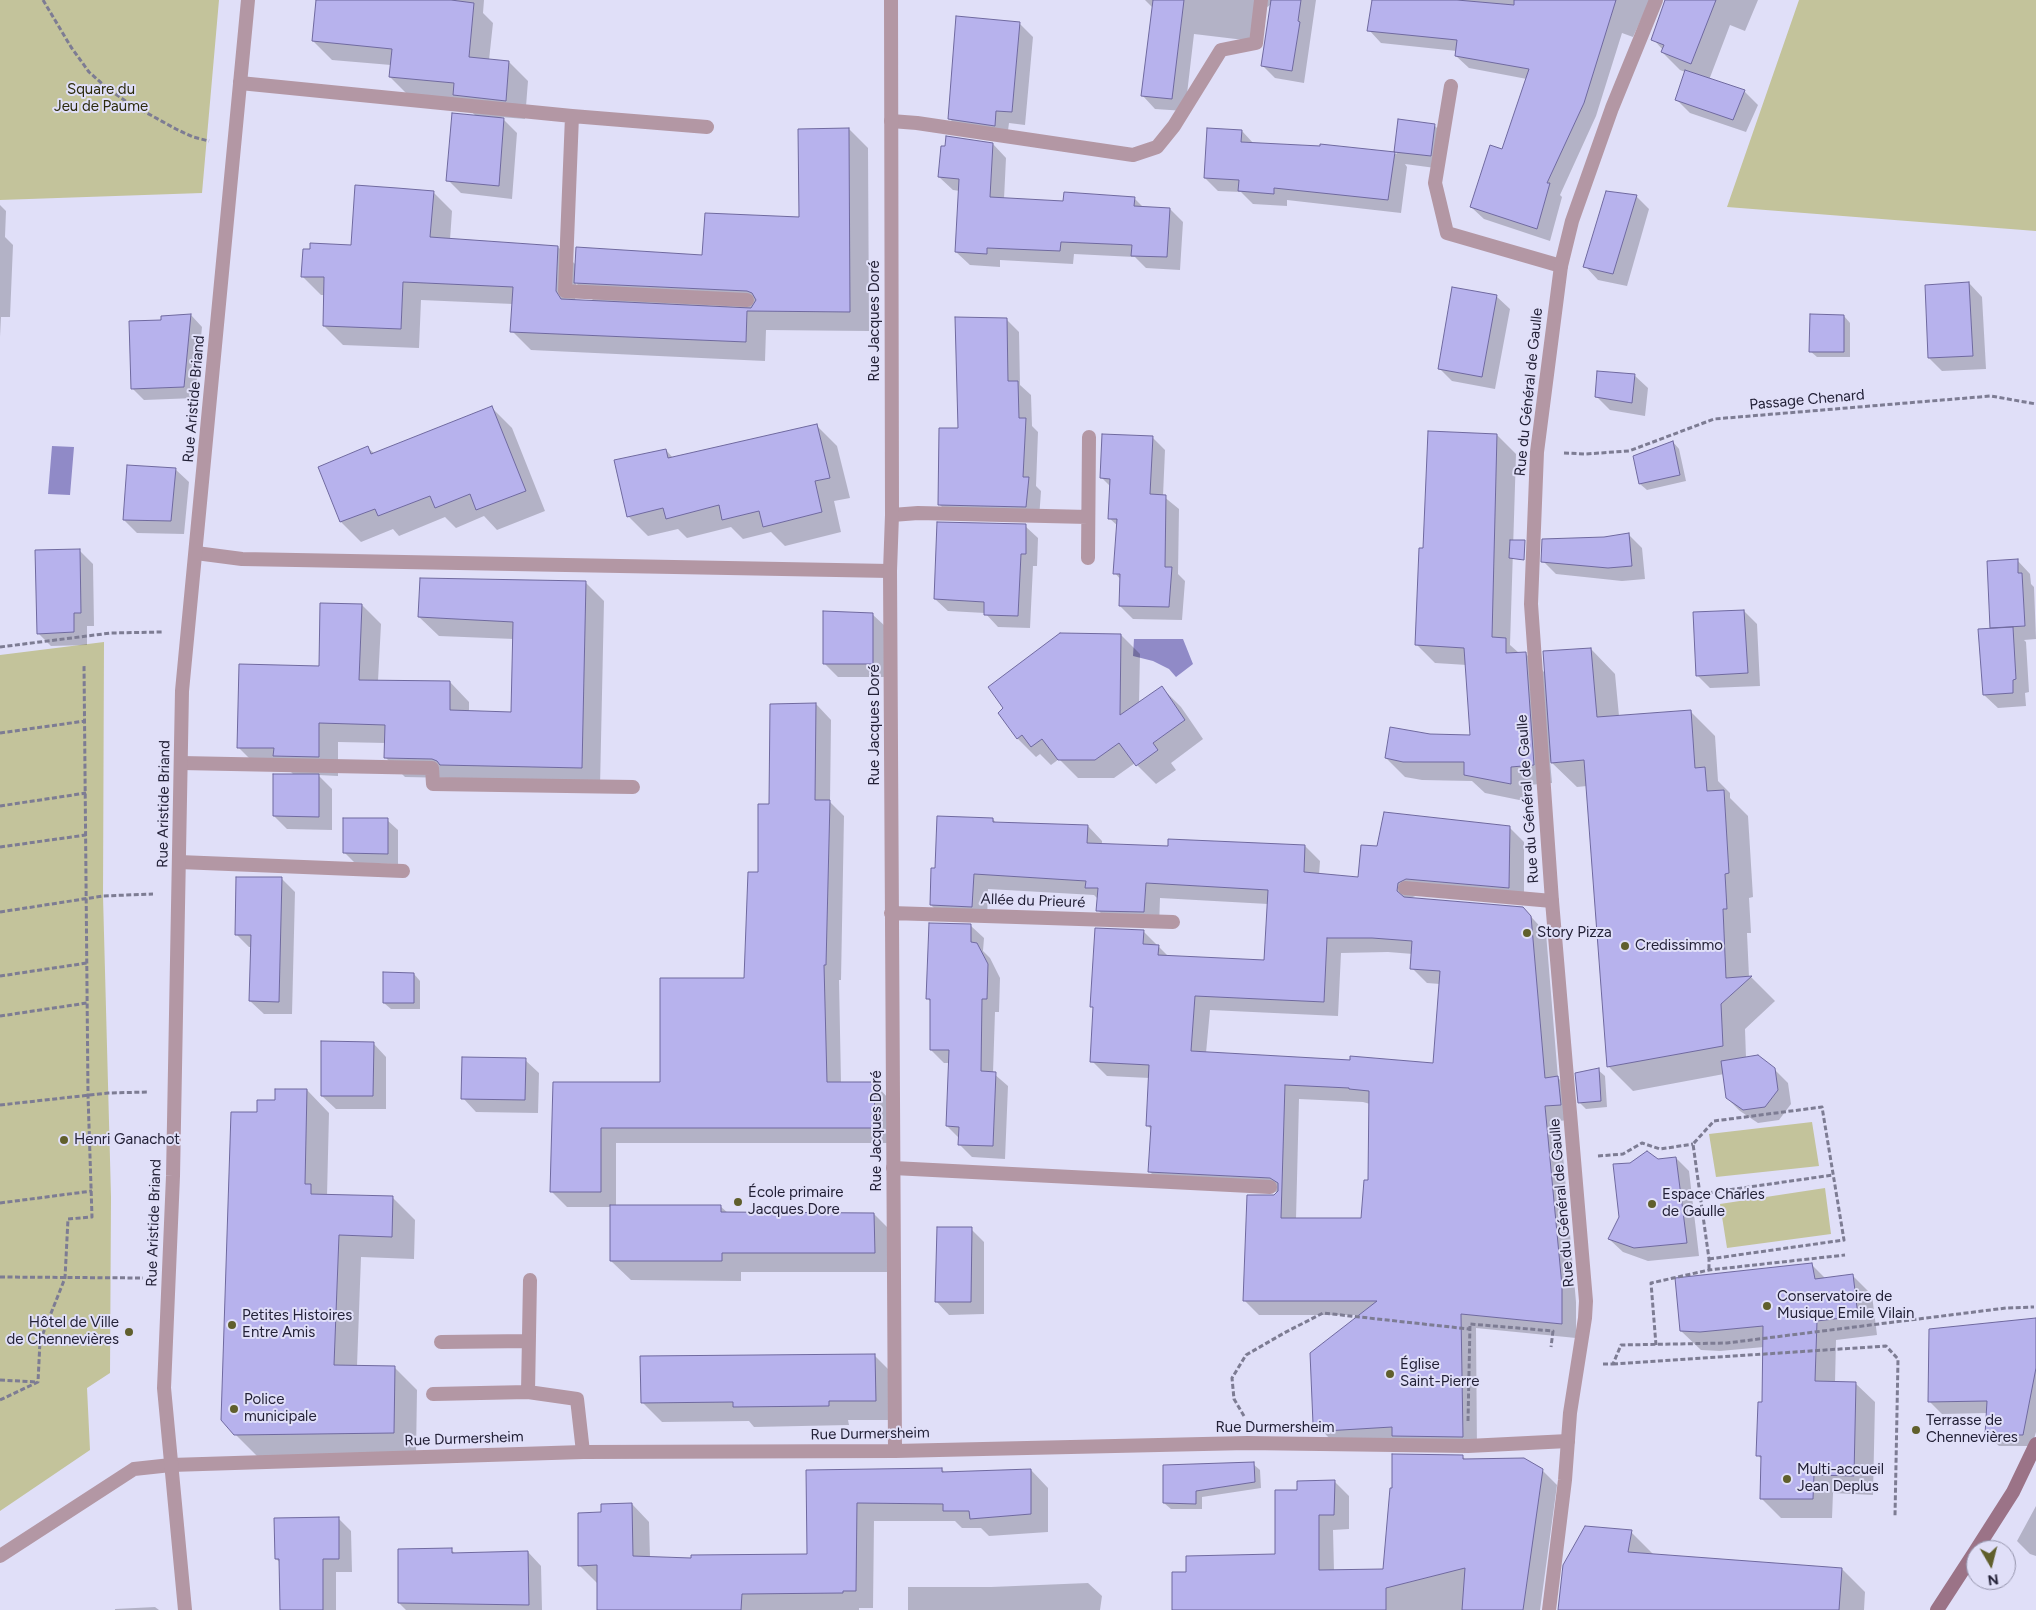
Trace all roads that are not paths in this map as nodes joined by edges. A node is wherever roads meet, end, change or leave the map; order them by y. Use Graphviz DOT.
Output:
graph roads {
  1 [pos="248,0"];
  2 [pos="891,0"];
  3 [pos="1261,0"];
  4 [pos="1656,0"];
  5 [pos="240,82"];
  6 [pos="1451,86"];
  7 [pos="572,116"];
  8 [pos="891,121"];
  9 [pos="707,127"];
  10 [pos="1561,266"];
  11 [pos="748,300"];
  12 [pos="1089,437"];
  13 [pos="892,515"];
  14 [pos="1088,517"];
  15 [pos="196,553"];
  16 [pos="1088,558"];
  17 [pos="890,571"];
  18 [pos="181,763"];
  19 [pos="633,787"];
  20 [pos="179,862"];
  21 [pos="403,871"];
  22 [pos="1405,888"];
  23 [pos="1552,901"];
  24 [pos="891,913"];
  25 [pos="1173,922"];
  26 [pos="894,1168"];
  27 [pos="1270,1187"];
  28 [pos="530,1280"];
  29 [pos="529,1341"];
  30 [pos="441,1342"];
  31 [pos="528,1392"];
  32 [pos="433,1394"];
  33 [pos="1568,1441"];
  34 [pos="2036,1444"];
  35 [pos="895,1451"];
  36 [pos="583,1452"];
  37 [pos="171,1464"];
  38 [pos="1982,1540"];
  39 [pos="0,1556"];
  40 [pos="1966,1565"];
  41 [pos="185,1610"];
  42 [pos="1549,1610"];
  43 [pos="1937,1610"];
  1 -- 5 [label="street, Rue Aristide Briand"];
  2 -- 8 [label="street, Rue Jacques Doré"];
  3 -- 8 [label="street"];
  4 -- 10 [label="street, Rue du Général de Gaulle"];
  5 -- 7 [label="street"];
  5 -- 15 [label="street, Rue Aristide Briand"];
  6 -- 10 [label="street"];
  7 -- 9 [label="street"];
  7 -- 11 [label="street"];
  8 -- 13 [label="street, Rue Jacques Doré"];
  10 -- 23 [label="street, Rue du Général de Gaulle"];
  12 -- 14 [label="street"];
  13 -- 14 [label="street"];
  13 -- 17 [label="street, Rue Jacques Doré"];
  14 -- 16 [label="street"];
  15 -- 17 [label="street"];
  15 -- 18 [label="street, Rue Aristide Briand"];
  17 -- 24 [label="street, Rue Jacques Doré"];
  18 -- 19 [label="street"];
  18 -- 20 [label="street, Rue Aristide Briand"];
  20 -- 21 [label="street"];
  20 -- 37 [label="street, Rue Aristide Briand"];
  22 -- 23 [label="street"];
  23 -- 33 [label="street, Rue du Général de Gaulle"];
  24 -- 25 [label="street, Allée du Prieuré"];
  24 -- 26 [label="street, Rue Jacques Doré"];
  26 -- 27 [label="street"];
  26 -- 35 [label="street, Rue Jacques Doré"];
  28 -- 29 [label="street"];
  29 -- 30 [label="street"];
  29 -- 31 [label="street"];
  31 -- 32 [label="street"];
  31 -- 36 [label="street"];
  33 -- 35 [label="street, Rue Durmersheim"];
  33 -- 42 [label="street, Rue du Général de Gaulle"];
  34 -- 38 [label="main road"];
  35 -- 36 [label="street, Rue Durmersheim"];
  36 -- 37 [label="street, Rue Durmersheim"];
  37 -- 39 [label="street, Rue Durmersheim"];
  37 -- 41 [label="street, Rue Aristide Briand"];
  40 -- 43 [label="main road"];
}
